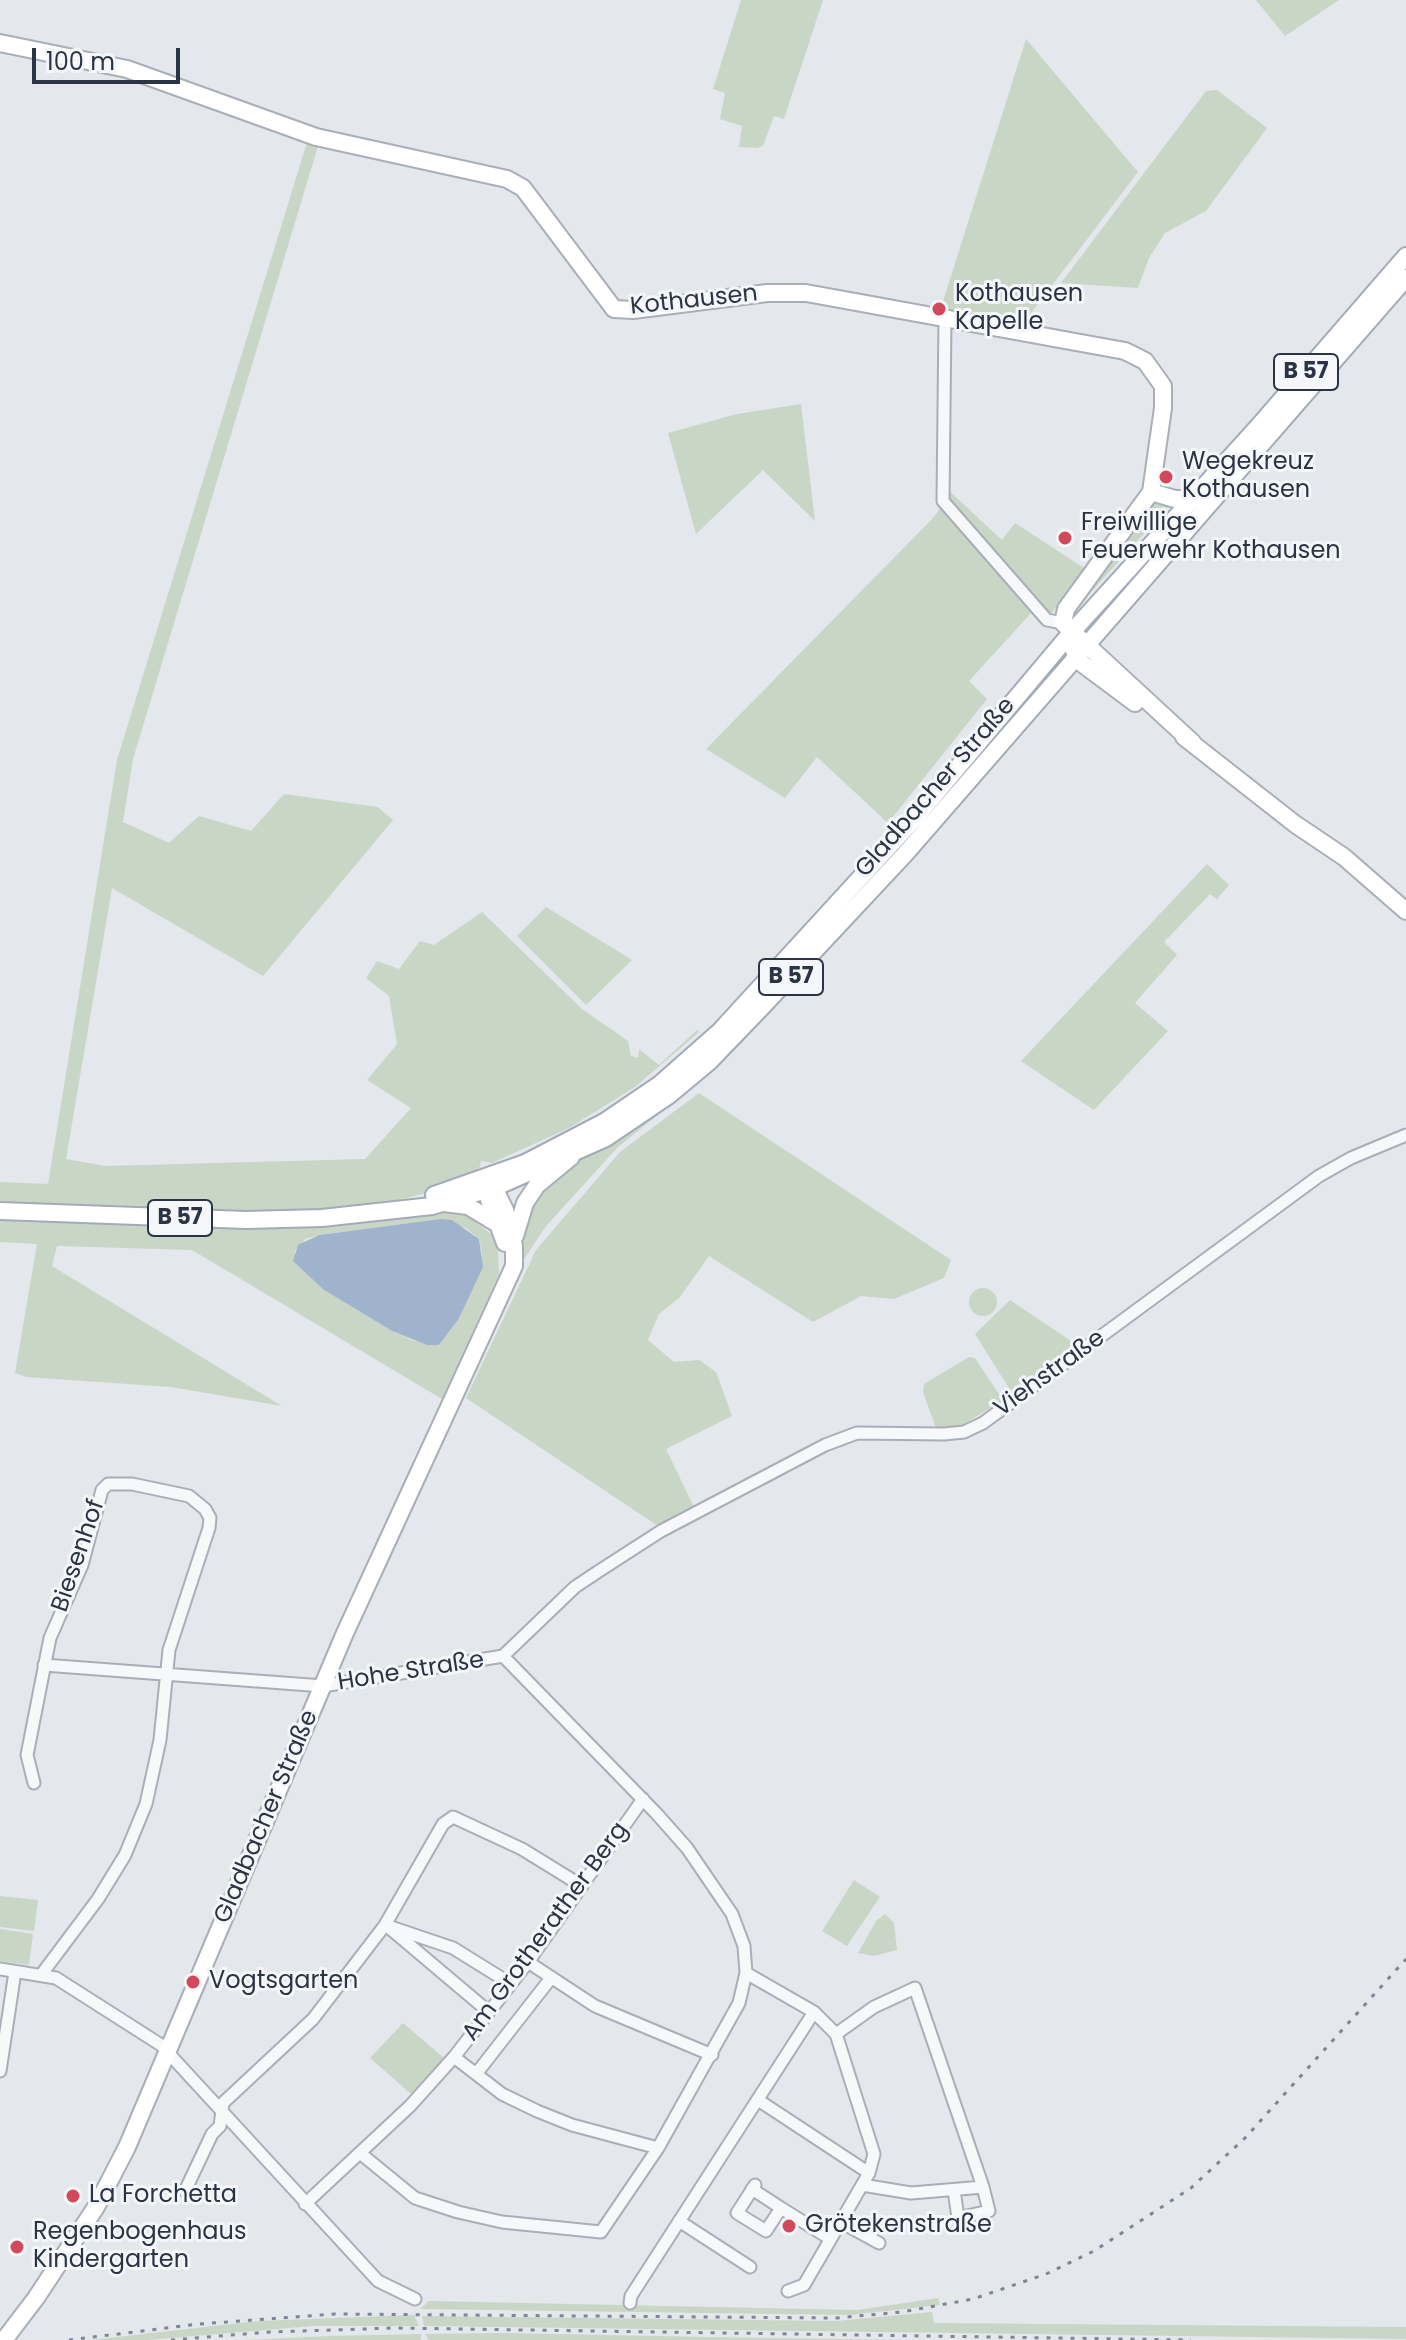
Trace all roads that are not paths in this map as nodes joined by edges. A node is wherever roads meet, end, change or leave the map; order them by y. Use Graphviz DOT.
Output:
graph roads {
  1 [pos="0,43"];
  2 [pos="1406,256"];
  3 [pos="1406,278"];
  4 [pos="945,319"];
  5 [pos="1151,492"];
  6 [pos="1193,499"];
  7 [pos="1066,628"];
  8 [pos="1081,654"];
  9 [pos="1406,911"];
  10 [pos="1406,1135"];
  11 [pos="571,1157"];
  12 [pos="490,1185"];
  13 [pos="444,1203"];
  14 [pos="0,1211"];
  15 [pos="359,1215"];
  16 [pos="496,1223"];
  17 [pos="514,1246"];
  18 [pos="507,1280"];
  19 [pos="661,1531"];
  20 [pos="503,1656"];
  21 [pos="44,1665"];
  22 [pos="167,1674"];
  23 [pos="323,1686"];
  24 [pos="34,1783"];
  25 [pos="643,1799"];
  26 [pos="582,1886"];
  27 [pos="385,1925"];
  28 [pos="528,1962"];
  29 [pos="0,1969"];
  30 [pos="15,1972"];
  31 [pos="746,1973"];
  32 [pos="41,1975"];
  33 [pos="551,1978"];
  34 [pos="511,1984"];
  35 [pos="489,2012"];
  36 [pos="814,2012"];
  37 [pos="836,2034"];
  38 [pos="168,2053"];
  39 [pos="712,2055"];
  40 [pos="454,2057"];
  41 [pos="0,2071"];
  42 [pos="476,2074"];
  43 [pos="758,2100"];
  44 [pos="222,2113"];
  45 [pos="658,2148"];
  46 [pos="360,2153"];
  47 [pos="869,2173"];
  48 [pos="862,2185"];
  49 [pos="983,2187"];
  50 [pos="954,2190"];
  51 [pos="185,2191"];
  52 [pos="305,2204"];
  53 [pos="781,2208"];
  54 [pos="679,2221"];
  55 [pos="839,2221"];
  56 [pos="829,2238"];
  57 [pos="879,2243"];
  58 [pos="750,2267"];
  59 [pos="788,2291"];
  60 [pos="415,2299"];
  61 [pos="630,2303"];
  62 [pos="4,2340"];
  1 -- 4 [label="street, Kothausen"];
  2 -- 6 [label="street, Gladbacher Straße / B 57"];
  3 -- 8 [label="street, Gladbacher Straße / B 57"];
  4 -- 5 [label="street, Kothausen"];
  4 -- 7 [label="street"];
  5 -- 6 [label="street"];
  5 -- 7 [label="street, Kothausen"];
  6 -- 7 [label="street, Gladbacher Straße / B 57"];
  7 -- 8 [label="street"];
  7 -- 12 [label="street, Gladbacher Straße / B 57"];
  8 -- 9 [label="street"];
  8 -- 11 [label="street, Gladbacher Straße / B 57"];
  10 -- 19 [label="street, Viehstraße"];
  11 -- 12 [label="street, B 57"];
  11 -- 17 [label="street, Gladbacher Straße"];
  12 -- 13 [label="street, B 57"];
  12 -- 15 [label="street, B 57"];
  12 -- 16 [label="street, Gladbacher Straße"];
  12 -- 17 [label="street"];
  13 -- 15 [label="street, B 57"];
  13 -- 16 [label="street"];
  14 -- 15 [label="street, B 57"];
  16 -- 18 [label="street, Gladbacher Straße"];
  17 -- 18 [label="street, Gladbacher Straße"];
  18 -- 23 [label="street, Gladbacher Straße"];
  19 -- 20 [label="street, Hohe Straße"];
  20 -- 23 [label="street, Hohe Straße"];
  20 -- 25 [label="street, Am Grotherather Berg"];
  21 -- 22 [label="street, Hohe Straße"];
  21 -- 22 [label="street, Biesenhof"];
  21 -- 24 [label="street"];
  22 -- 23 [label="street, Hohe Straße"];
  22 -- 32 [label="street"];
  23 -- 38 [label="street, Gladbacher Straße"];
  25 -- 26 [label="street, Am Grotherather Berg"];
  25 -- 31 [label="street"];
  26 -- 27 [label="street"];
  26 -- 28 [label="street, Am Grotherather Berg"];
  27 -- 34 [label="street"];
  27 -- 35 [label="street"];
  27 -- 44 [label="street"];
  28 -- 33 [label="street"];
  28 -- 34 [label="street, Am Grotherather Berg"];
  29 -- 30 [label="street"];
  30 -- 32 [label="street"];
  30 -- 41 [label="street"];
  31 -- 36 [label="street"];
  31 -- 39 [label="street"];
  32 -- 38 [label="street"];
  33 -- 39 [label="street"];
  33 -- 42 [label="street, Am Grotherather Berg"];
  34 -- 35 [label="street, Am Grotherather Berg"];
  35 -- 40 [label="street, Am Grotherather Berg"];
  36 -- 37 [label="street"];
  36 -- 43 [label="street"];
  37 -- 47 [label="street"];
  37 -- 49 [label="street"];
  38 -- 44 [label="street"];
  38 -- 62 [label="street, Gladbacher Straße"];
  39 -- 45 [label="street"];
  40 -- 42 [label="street"];
  40 -- 46 [label="street, Am Grotherather Berg"];
  42 -- 45 [label="street"];
  43 -- 47 [label="street"];
  43 -- 54 [label="street"];
  44 -- 51 [label="street"];
  44 -- 52 [label="street"];
  45 -- 46 [label="street"];
  46 -- 52 [label="street, Am Grotherather Berg"];
  47 -- 48 [label="street"];
  48 -- 50 [label="street"];
  48 -- 55 [label="street"];
  49 -- 50 [label="street"];
  49 -- 50 [label="street"];
  52 -- 60 [label="street"];
  53 -- 53 [label="street"];
  53 -- 56 [label="street"];
  54 -- 58 [label="street"];
  54 -- 61 [label="street"];
  55 -- 56 [label="street"];
  55 -- 57 [label="street"];
  56 -- 59 [label="street"];
}
